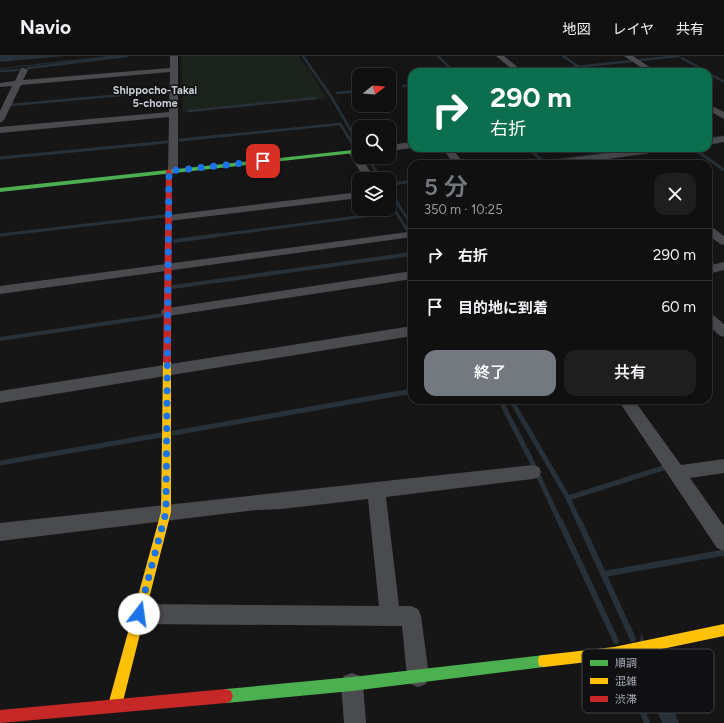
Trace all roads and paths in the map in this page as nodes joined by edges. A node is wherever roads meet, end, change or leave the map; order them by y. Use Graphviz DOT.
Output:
graph roads {
  1 [pos="174,56"];
  2 [pos="500,56"];
  3 [pos="628,56"];
  4 [pos="515,68"];
  5 [pos="648,68"];
  6 [pos="24,70"];
  7 [pos="174,70"];
  8 [pos="17,83"];
  9 [pos="0,85"];
  10 [pos="724,105"];
  11 [pos="712,106"];
  12 [pos="712,109"];
  13 [pos="173,114"];
  14 [pos="724,116"];
  15 [pos="0,120"];
  16 [pos="0,130"];
  17 [pos="724,139"];
  18 [pos="712,141"];
  19 [pos="408,146"];
  20 [pos="396,147"];
  21 [pos="615,152"];
  22 [pos="638,152"];
  23 [pos="352,153"];
  24 [pos="618,155"];
  25 [pos="581,160"];
  26 [pos="625,160"];
  27 [pos="171,171"];
  28 [pos="0,190"];
  29 [pos="352,196"];
  30 [pos="169,218"];
  31 [pos="712,232"];
  32 [pos="408,235"];
  33 [pos="724,242"];
  34 [pos="724,266"];
  35 [pos="168,267"];
  36 [pos="712,269"];
  37 [pos="408,277"];
  38 [pos="0,290"];
  39 [pos="168,312"];
  40 [pos="712,322"];
  41 [pos="408,332"];
  42 [pos="724,332"];
  43 [pos="167,370"];
  44 [pos="0,397"];
  45 [pos="629,404"];
  46 [pos="724,466"];
  47 [pos="533,472"];
  48 [pos="677,473"];
  49 [pos="376,490"];
  50 [pos="166,512"];
  51 [pos="0,532"];
  52 [pos="724,542"];
  53 [pos="139,614"];
  54 [pos="390,616"];
  55 [pos="724,630"];
  56 [pos="633,649"];
  57 [pos="582,657"];
  58 [pos="418,676"];
  59 [pos="352,684"];
  60 [pos="115,705"];
  61 [pos="0,717"];
  62 [pos="25,719"];
  63 [pos="355,723"];
  1 -- 7 [label="street"];
  2 -- 4 [label="street"];
  3 -- 5 [label="street"];
  6 -- 8 [label="street"];
  7 -- 8 [label="street"];
  7 -- 13 [label="street"];
  8 -- 9 [label="street"];
  8 -- 15 [label="street"];
  10 -- 11 [label="street"];
  12 -- 14 [label="street"];
  13 -- 16 [label="street"];
  13 -- 27 [label="street"];
  17 -- 18 [label="street"];
  19 -- 20 [label="street"];
  21 -- 24 [label="street"];
  22 -- 24 [label="street"];
  23 -- 27 [label="street"];
  24 -- 25 [label="street"];
  24 -- 26 [label="street"];
  27 -- 28 [label="street"];
  27 -- 30 [label="street"];
  29 -- 30 [label="street"];
  30 -- 35 [label="street"];
  31 -- 33 [label="street"];
  32 -- 35 [label="street"];
  34 -- 36 [label="street"];
  35 -- 38 [label="street"];
  35 -- 39 [label="street"];
  37 -- 39 [label="street"];
  39 -- 43 [label="street"];
  40 -- 42 [label="street"];
  41 -- 43 [label="street"];
  43 -- 44 [label="street"];
  43 -- 50 [label="street"];
  45 -- 48 [label="street"];
  46 -- 48 [label="street"];
  47 -- 49 [label="street"];
  48 -- 52 [label="street"];
  49 -- 50 [label="street"];
  49 -- 54 [label="street"];
  50 -- 51 [label="street"];
  50 -- 53 [label="street"];
  53 -- 54 [label="street"];
  53 -- 60 [label="street"];
  54 -- 58 [label="street"];
  55 -- 56 [label="street"];
  57 -- 58 [label="street"];
  58 -- 59 [label="street"];
  59 -- 60 [label="street"];
  59 -- 63 [label="street"];
  60 -- 62 [label="street"];
  61 -- 62 [label="street"];
}
